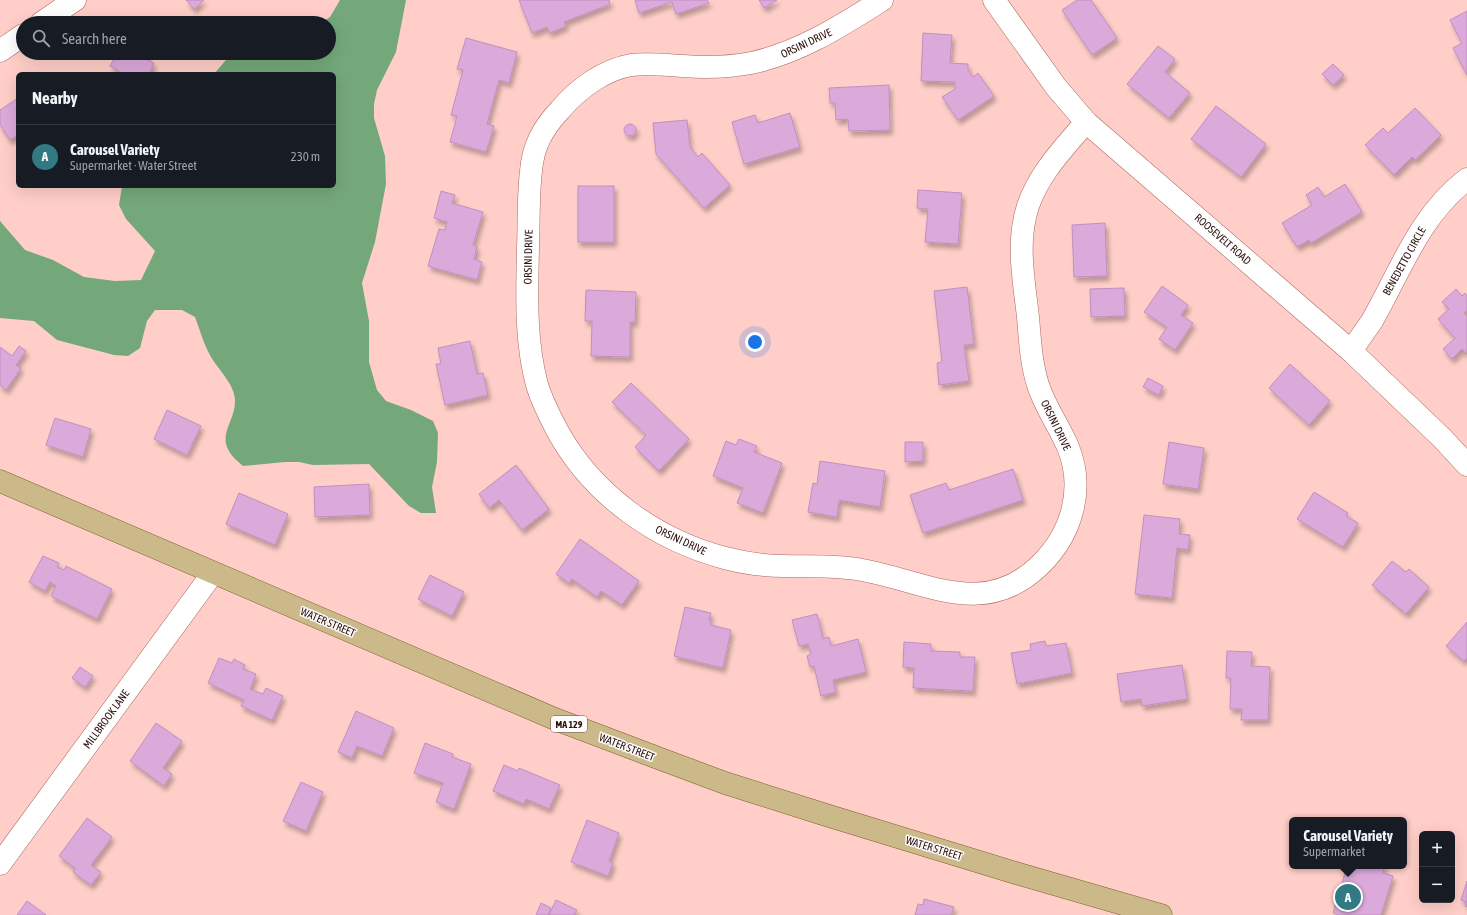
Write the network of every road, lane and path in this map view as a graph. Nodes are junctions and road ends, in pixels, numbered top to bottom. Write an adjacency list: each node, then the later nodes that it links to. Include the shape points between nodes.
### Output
1 (75, 0): 4 (street)
2 (882, 0): 7 (street, ORSINI DRIVE, via 797,49 774,57 728,66 633,65 609,72 588,84 565,104 538,140 530,184 527,305 529,336 538,388 553,423 580,466 621,506 671,538 700,551 729,559 755,564 856,569 961,594 980,594 1009,586 1022,580 1042,563 1063,537 1073,505 1075,476 1066,443 1045,404 1034,371 1022,259 1023,226 1026,209 1040,179)
3 (994, 0): 7 (street, ROOSEVELT ROAD, via 1056,87)
4 (51, 16)
5 (16, 40): 6 (street)
6 (0, 51)
7 (1086, 122): 9 (street, ROOSEVELT ROAD)
8 (1467, 179): 9 (street, BENEDETTO CIRCLE, via 1445,198 1427,220 1406,254 1371,322)
9 (1351, 351): 10 (street, ROOSEVELT ROAD)
10 (1467, 465)
11 (0, 481): 12 (main road, WATER STREET / MA 129)
12 (213, 573): 13 (street, MILLBROOK LANE); 14 (main road, WATER STREET / MA 129, via 555,719 717,780 1004,870)
13 (0, 864)
14 (1162, 915)

